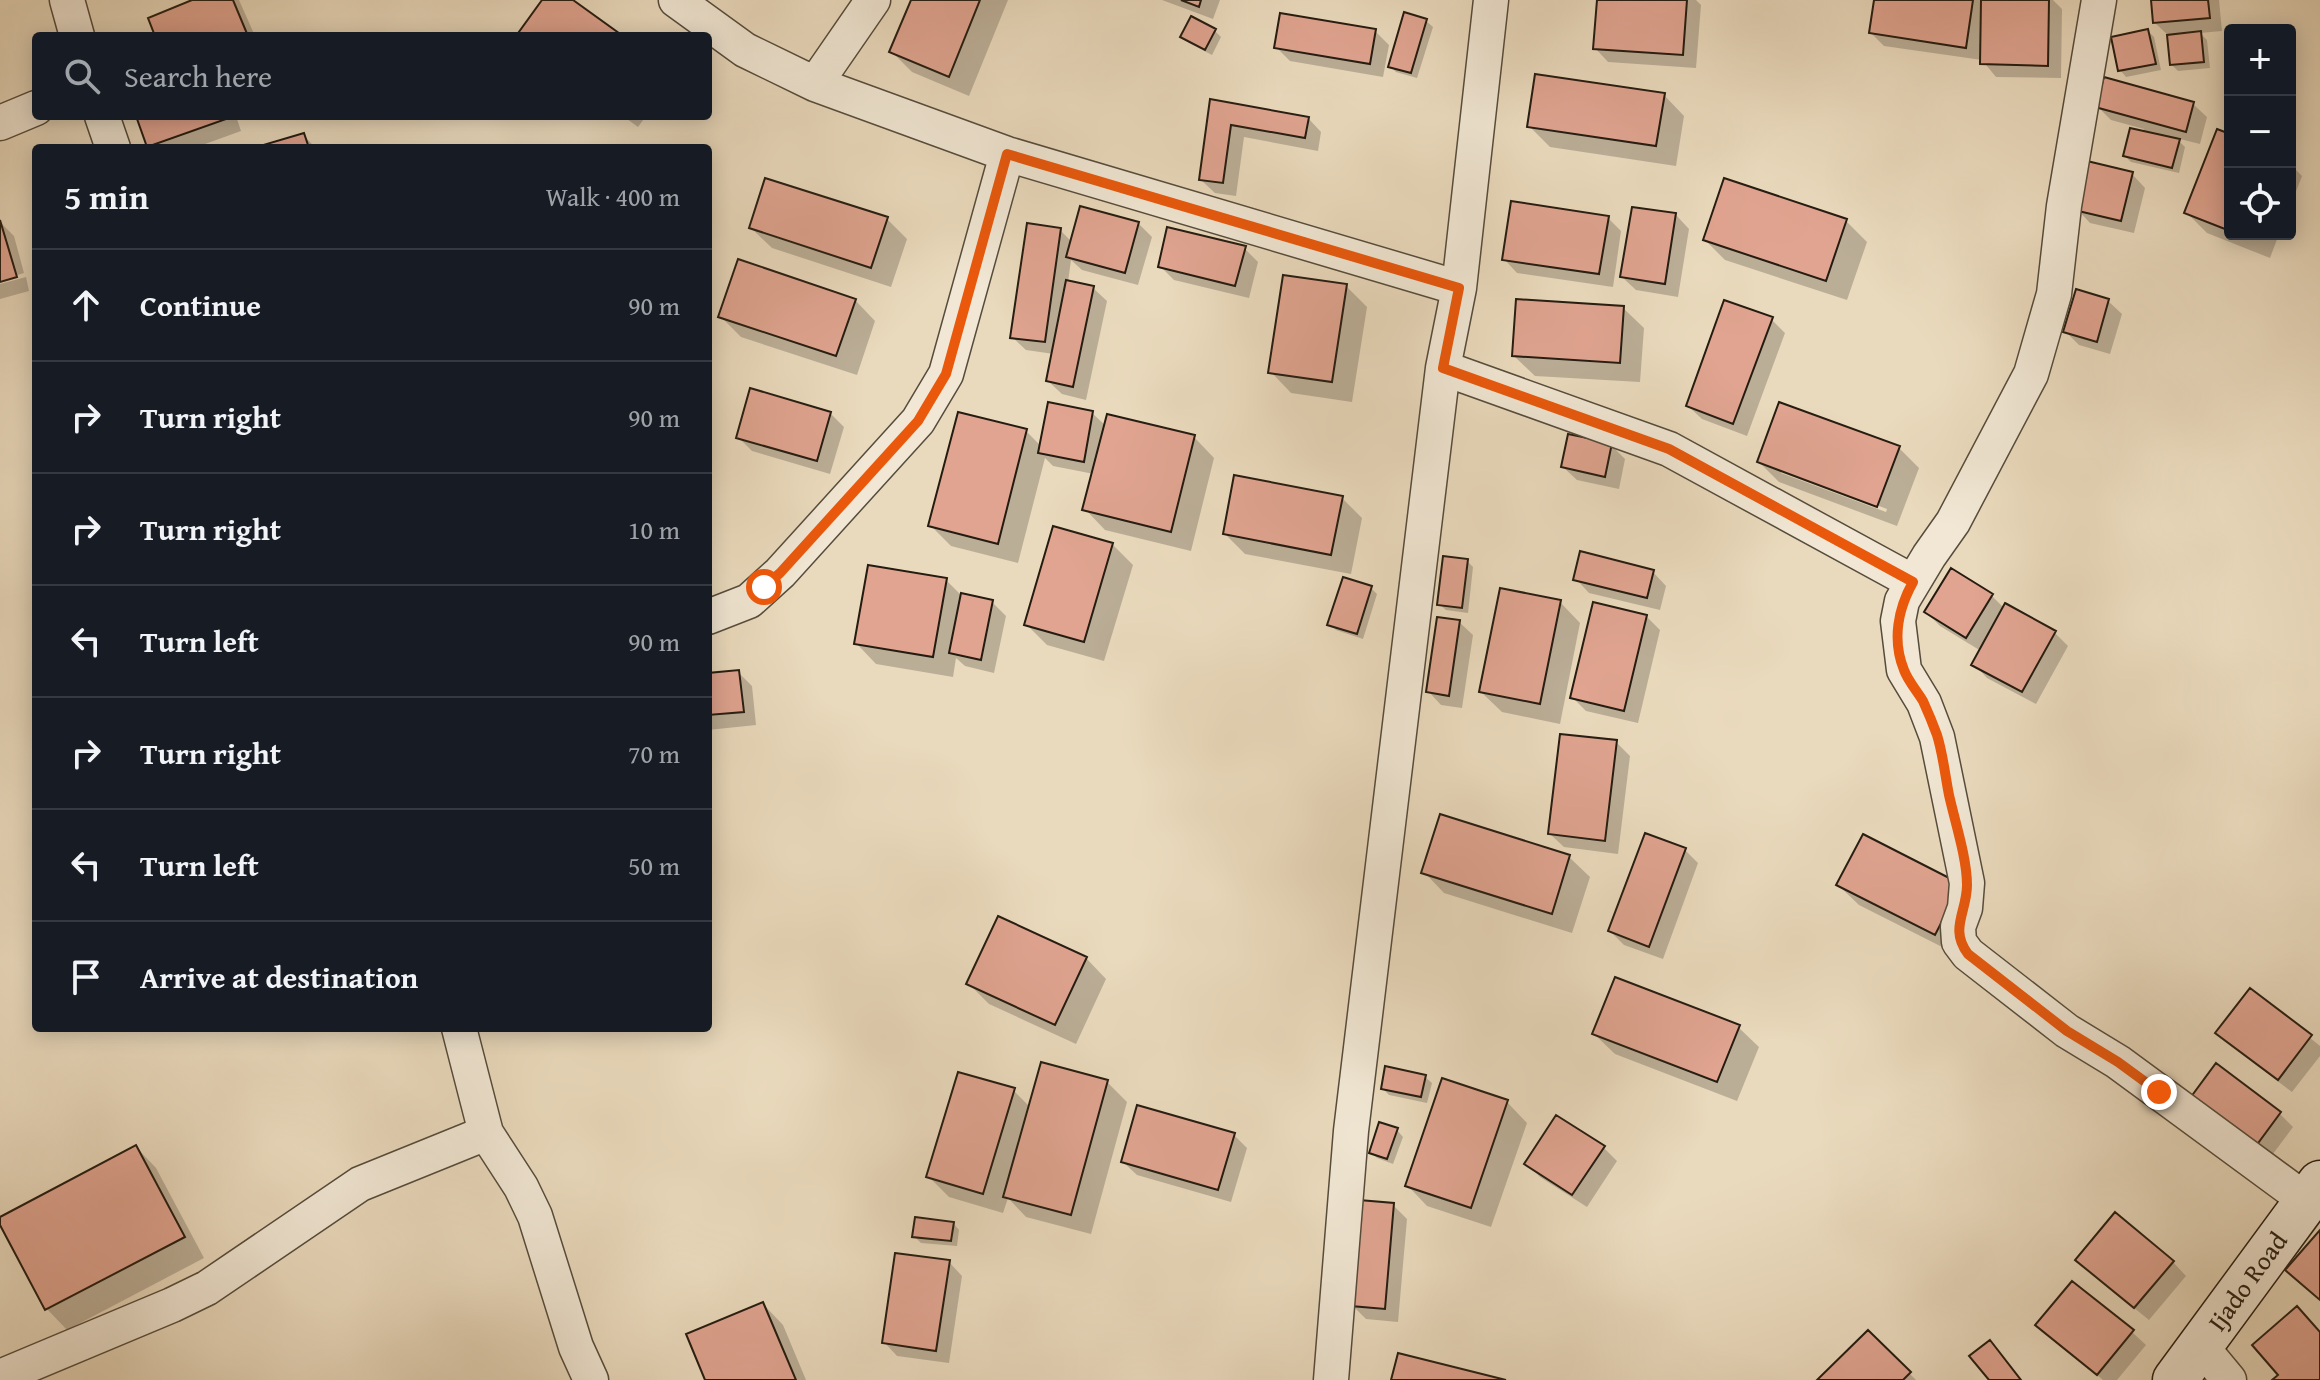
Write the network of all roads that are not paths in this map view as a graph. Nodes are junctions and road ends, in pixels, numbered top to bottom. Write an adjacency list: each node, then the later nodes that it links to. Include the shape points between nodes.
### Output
1 (67, 0): 6 (street)
2 (676, 0): 7 (street, via 745,50)
3 (873, 0): 7 (street)
4 (1491, 0): 13 (street)
5 (2099, 0): 15 (street, via 2054,294 2031,374 1953,522)
6 (76, 32)
7 (815, 84): 12 (street)
8 (32, 110): 10 (street)
9 (103, 120): 11 (street)
10 (0, 123)
11 (112, 144)
12 (1007, 154): 13 (street); 16 (street, via 946,374 918,421 780,573 749,601)
13 (1459, 288): 14 (street)
14 (1443, 368): 15 (street, via 1669,449); 23 (street, via 1351,1131)
15 (1913, 582): 19 (street, via 1900,611 1899,644 1904,670 1937,737 1963,858 1967,883 1959,942 2067,1031)
16 (712, 615)
17 (460, 1032): 18 (street)
18 (486, 1133): 21 (street, via 360,1184 207,1288); 22 (street, via 535,1216)
19 (2313, 1192): 20 (street, Ijado Road)
20 (2200, 1345): 24 (street, Ijado Road); 25 (street)
21 (0, 1377)
22 (591, 1380)
23 (1331, 1380)
24 (2175, 1380)
25 (2229, 1380)

